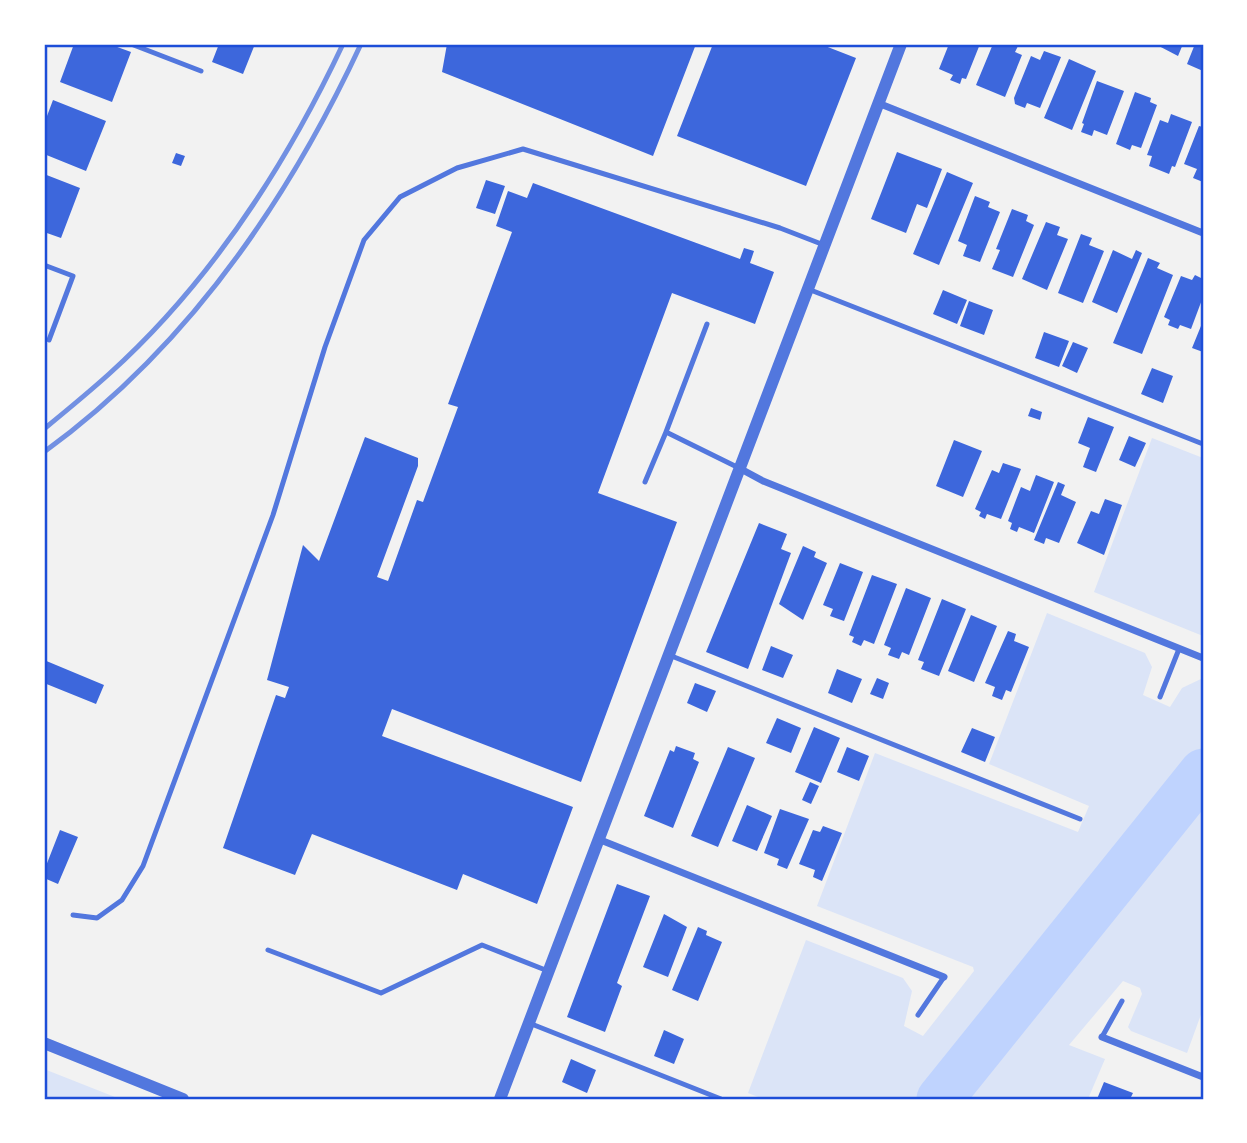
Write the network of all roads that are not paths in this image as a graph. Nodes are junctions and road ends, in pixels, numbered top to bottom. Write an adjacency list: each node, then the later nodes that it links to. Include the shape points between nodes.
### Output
1 (131, 44): 3 (lane)
2 (901, 44): 4 (street)
3 (201, 71)
4 (878, 103): 5 (street); 6 (street)
5 (1203, 233)
6 (824, 245): 8 (street); 21 (lane, via 523,149 457,169 400,197 364,240 273,515 143,866 122,900 97,918)
7 (44, 265): 10 (lane, via 73,276)
8 (808, 289): 12 (lane); 13 (street)
9 (707, 324): 11 (lane)
10 (49, 340)
11 (666, 432): 13 (lane); 14 (lane)
12 (1203, 444)
13 (739, 468): 15 (street); 16 (street)
14 (645, 482)
15 (1179, 649): 17 (street); 18 (lane)
16 (669, 655): 19 (lane); 20 (street)
17 (1203, 659)
18 (1160, 696)
19 (1080, 819)
20 (598, 839): 23 (street); 24 (street)
21 (73, 915)
22 (268, 950): 23 (lane, via 381,993 482,945)
23 (548, 971): 27 (street)
24 (944, 977): 26 (lane)
25 (1122, 1001): 28 (lane)
26 (918, 1015)
27 (529, 1023): 32 (street); 33 (lane)
28 (1102, 1037): 30 (street)
29 (44, 1043): 31 (street)
30 (1203, 1077)
31 (183, 1099)
32 (500, 1099)
33 (721, 1099)

